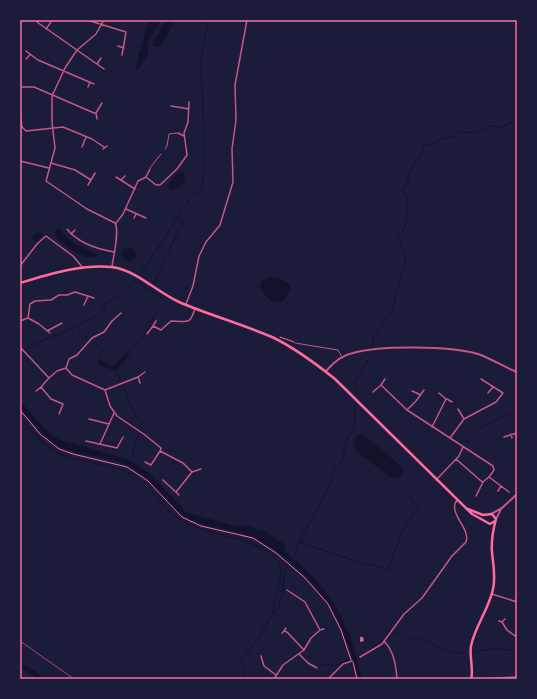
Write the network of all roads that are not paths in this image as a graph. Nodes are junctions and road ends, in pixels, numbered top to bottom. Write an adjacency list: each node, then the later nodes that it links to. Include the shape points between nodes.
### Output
1 (87, 20): 6 (street)
2 (104, 20): 6 (street)
3 (247, 20): 66 (street, via 235,85 233,182 220,225 206,242 199,256 193,286)
4 (37, 22): 7 (street)
5 (51, 22): 7 (street)
6 (102, 24): 9 (street, via 126,32); 10 (street, via 94,36)
7 (46, 29): 10 (street)
8 (118, 46): 9 (street)
9 (124, 48): 13 (street)
10 (77, 50): 16 (street); 18 (street)
11 (26, 51): 12 (street)
12 (30, 55): 15 (street); 18 (street)
13 (122, 55)
14 (101, 58): 16 (street)
15 (26, 60)
16 (97, 64): 17 (street)
17 (104, 69)
18 (63, 71): 19 (street); 23 (street)
19 (90, 82): 20 (street); 22 (street)
20 (94, 84)
21 (20, 87): 23 (street, via 32,86)
22 (88, 87)
23 (53, 95): 29 (street); 31 (street)
24 (189, 102): 28 (street)
25 (102, 103): 29 (street)
26 (171, 106): 28 (street)
27 (20, 109): 31 (street, via 22,127 26,131)
28 (189, 109): 33 (street)
29 (96, 113): 30 (street)
30 (97, 120)
31 (53, 128): 34 (street, via 63,127); 40 (street, via 55,148)
32 (178, 133): 33 (street); 37 (lane, via 169,134)
33 (184, 136): 46 (street, via 187,155 177,169 160,185)
34 (86, 137): 35 (street); 36 (street)
35 (82, 147)
36 (104, 147)
37 (164, 149)
38 (161, 154): 42 (lane)
39 (20, 162): 41 (street)
40 (51, 163): 41 (street); 47 (street, via 74,170)
41 (50, 168): 55 (street, via 46,181 87,209)
42 (150, 169): 46 (street)
43 (95, 173): 47 (street)
44 (125, 176): 48 (street)
45 (116, 177): 48 (street)
46 (146, 177): 50 (street, via 138,182)
47 (91, 180): 49 (street)
48 (121, 180): 50 (street)
49 (88, 185)
50 (135, 189): 51 (street)
51 (126, 209): 52 (street); 55 (street)
52 (136, 214): 53 (street); 54 (street)
53 (134, 218)
54 (146, 218)
55 (115, 223): 59 (street, via 117,226)
56 (67, 228): 58 (street)
57 (75, 230): 58 (street)
58 (71, 234): 59 (street, via 96,248)
59 (114, 252): 61 (street)
60 (20, 266): 62 (street, via 46,236 73,256)
61 (112, 267): 62 (main road); 66 (main road, via 134,274 166,295)
62 (83, 268): 63 (main road)
63 (20, 283)
64 (88, 296): 65 (street); 67 (street); 70 (street, via 75,292 59,295 51,300 34,301 30,304)
65 (94, 298)
66 (186, 304): 68 (main road)
67 (84, 305)
68 (195, 308): 74 (street, via 191,319 185,323 172,321 161,330); 82 (main road, via 272,337)
69 (121, 313): 81 (street, via 102,334 92,338 77,355 69,358)
70 (28, 318): 71 (street); 75 (street)
71 (20, 321)
72 (156, 321): 74 (street)
73 (62, 323): 75 (street)
74 (153, 326): 77 (street)
75 (47, 331): 76 (street)
76 (50, 333)
77 (147, 334)
78 (295, 343): 80 (lane, via 338,350)
79 (20, 347): 86 (street)
80 (342, 357): 82 (street); 84 (street, via 352,353 404,348 470,352)
81 (66, 368): 86 (street); 93 (street, via 72,375)
82 (326, 371): 129 (main road)
83 (146, 372): 85 (street)
84 (517, 372)
85 (138, 377): 89 (street); 93 (street)
86 (48, 378): 91 (street)
87 (385, 379): 90 (street)
88 (481, 379): 92 (street)
89 (140, 383)
90 (381, 385): 97 (street); 104 (street)
91 (41, 387): 95 (street); 106 (street, via 51,399 63,404)
92 (493, 387): 99 (street); 108 (street, via 502,393 496,402)
93 (105, 390): 105 (street)
94 (424, 390): 100 (street)
95 (36, 391)
96 (412, 391): 100 (street)
97 (373, 392)
98 (438, 393): 101 (street)
99 (488, 393)
100 (420, 395): 104 (street)
101 (446, 399): 102 (street); 110 (street)
102 (452, 402)
103 (458, 408): 108 (street)
104 (407, 410): 110 (street)
105 (114, 413): 109 (street); 120 (street, via 123,422 153,440 161,448)
106 (59, 414)
107 (89, 419): 109 (street)
108 (464, 419): 115 (street)
109 (109, 425): 118 (street)
110 (432, 426): 115 (street)
111 (517, 433): 112 (street)
112 (511, 434): 114 (street); 116 (street)
113 (123, 437): 118 (street, via 117,448)
114 (504, 437)
115 (450, 438): 119 (street)
116 (512, 438)
117 (86, 441): 118 (street)
118 (100, 444)
119 (463, 448): 121 (street); 127 (street, via 469,449 494,467)
120 (160, 451): 123 (street); 126 (street, via 183,463)
121 (456, 459): 129 (street); 130 (street)
122 (145, 462): 123 (street)
123 (151, 465): 124 (street)
124 (152, 469)
125 (201, 469): 126 (street)
126 (192, 472): 133 (street)
127 (489, 476): 130 (street); 131 (street)
128 (163, 480): 133 (street)
129 (436, 480): 138 (main road)
130 (483, 482): 137 (street)
131 (501, 486): 132 (street); 134 (street)
132 (498, 491)
133 (176, 492): 136 (street)
134 (509, 492)
135 (517, 494): 139 (street)
136 (179, 496)
137 (476, 496)
138 (457, 500): 140 (main road); 161 (street, via 454,504 455,510 467,534 466,542 446,563 422,598 404,614)
139 (502, 508): 141 (street); 142 (street)
140 (468, 510): 141 (main road); 143 (main road)
141 (489, 514): 142 (main road, via 495,516); 143 (main road, via 486,518)
142 (496, 520): 143 (main road, via 492,524); 144 (main road)
143 (488, 523): 144 (main road)
144 (492, 533): 148 (main road)
145 (294, 589): 147 (street)
146 (287, 590): 147 (street)
147 (292, 592): 155 (street, via 305,602)
148 (492, 594): 149 (street); 179 (main road, via 471,646)
149 (517, 602)
150 (505, 619): 152 (street)
151 (499, 621): 152 (street)
152 (502, 622): 159 (street)
153 (286, 628): 156 (street)
154 (324, 629): 155 (street)
155 (320, 630): 162 (street, via 311,638)
156 (284, 631): 157 (street); 162 (street)
157 (282, 633)
158 (517, 633): 159 (street)
159 (515, 636): 160 (street)
160 (517, 638)
161 (384, 641): 165 (street); 178 (street, via 396,665)
162 (304, 650): 163 (street)
163 (298, 654): 169 (street); 172 (street)
164 (261, 656): 166 (street)
165 (360, 658)
166 (262, 660): 167 (street); 172 (street, via 264,666)
167 (259, 661)
168 (352, 661): 177 (street, via 344,664)
169 (314, 666): 170 (street); 171 (street)
170 (317, 668)
171 (313, 670)
172 (276, 675): 176 (street)
173 (517, 677): 175 (street)
174 (498, 678): 175 (street); 180 (lane)
175 (502, 678)
176 (274, 679)
177 (328, 679)
178 (397, 679)
179 (471, 679)
180 (478, 679)

